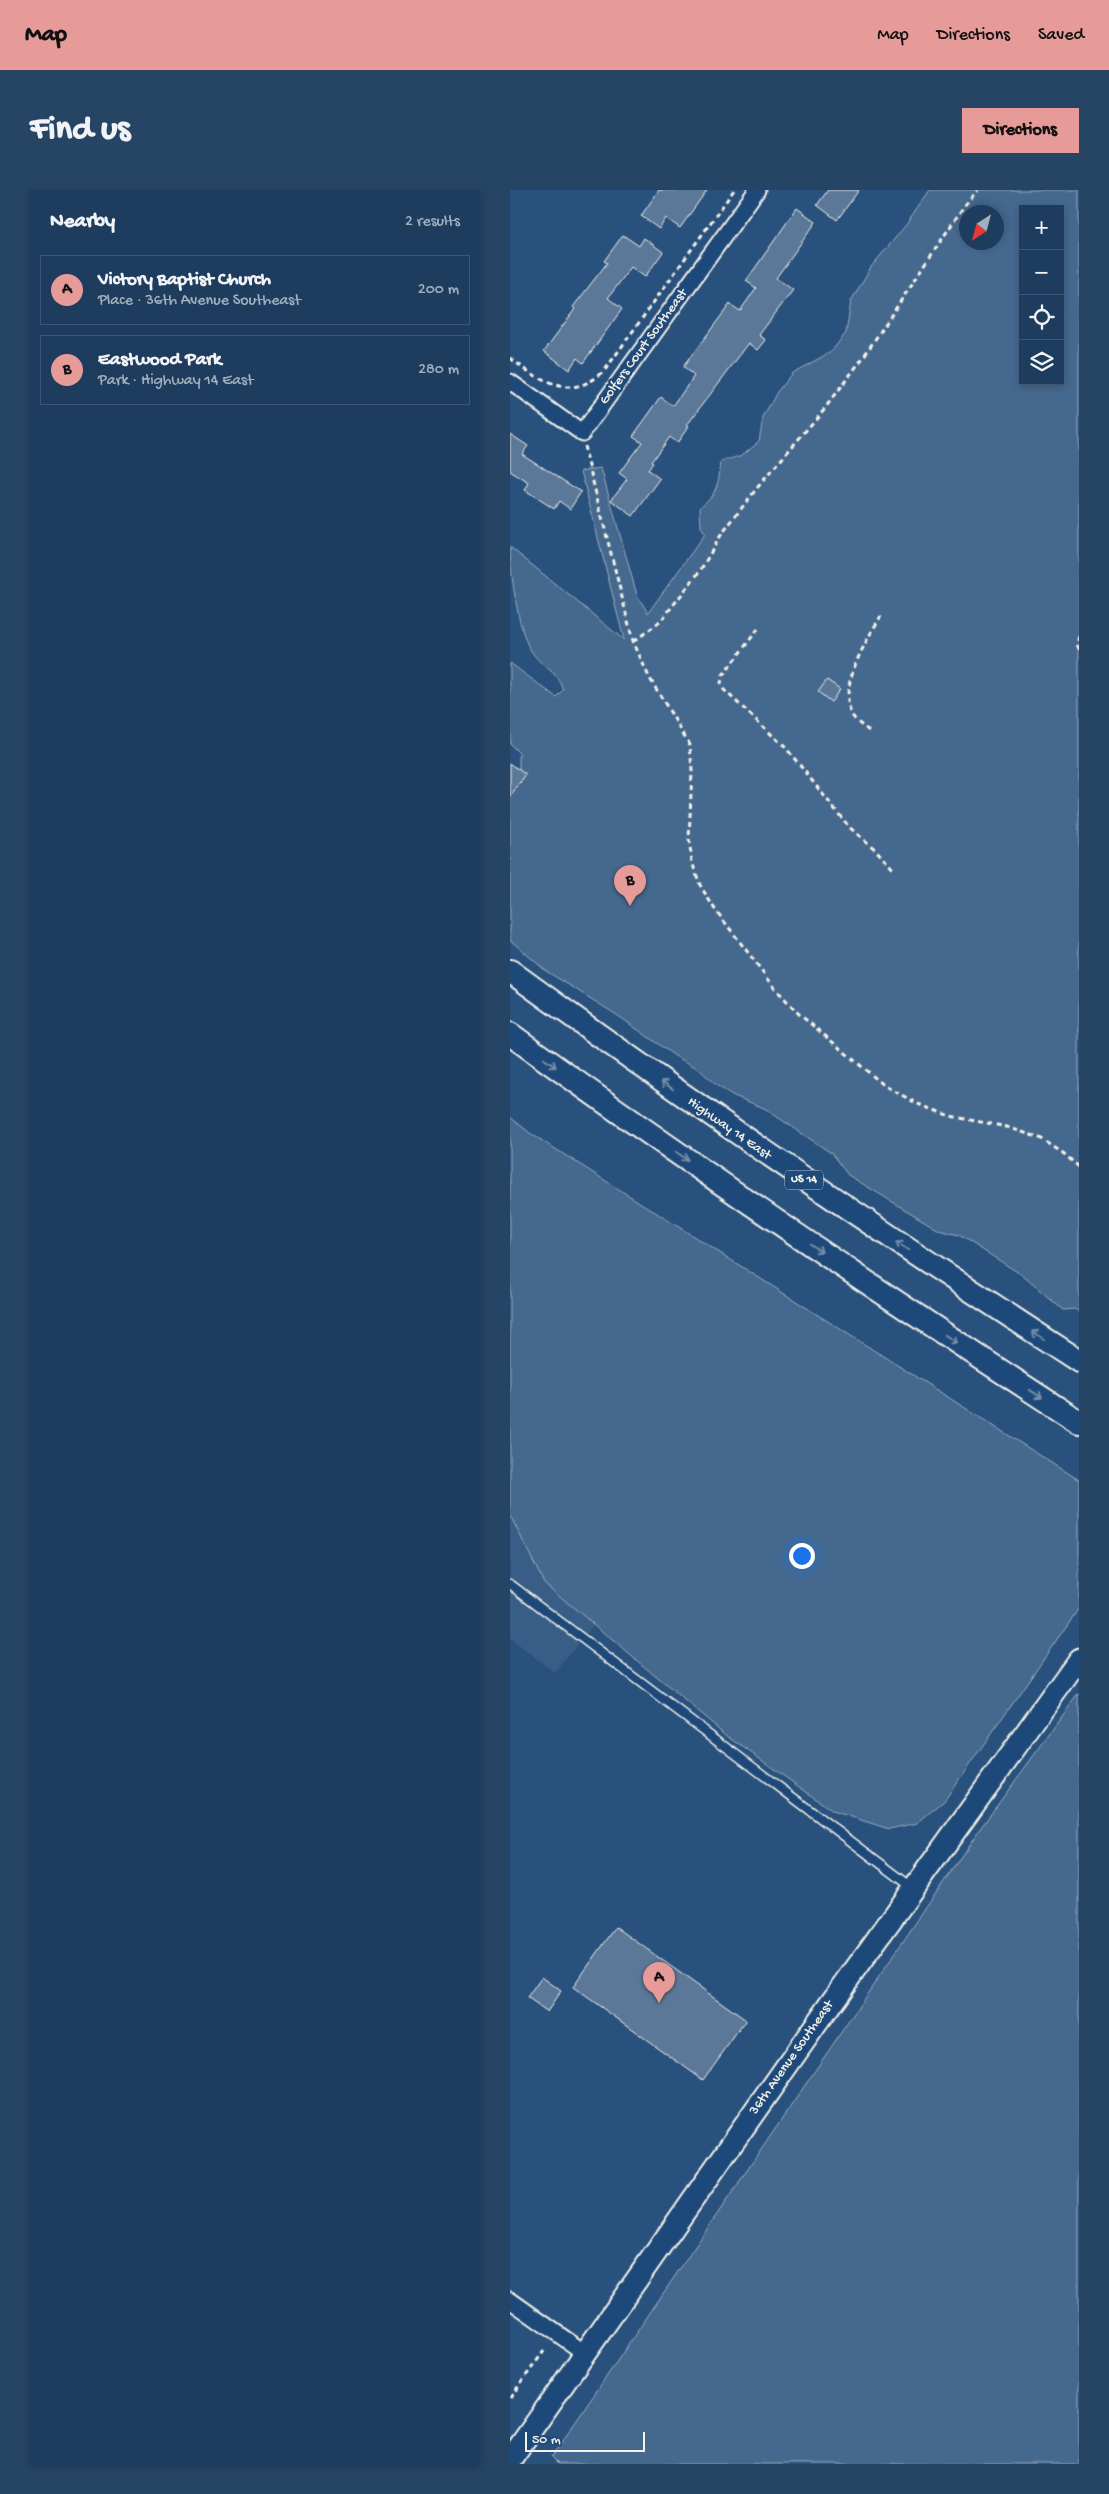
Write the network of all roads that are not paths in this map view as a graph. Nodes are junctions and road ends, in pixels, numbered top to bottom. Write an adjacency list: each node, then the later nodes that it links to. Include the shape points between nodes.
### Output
1 (757, 190): 2 (street, Golfers Court Southeast, via 582,433)
2 (510, 382)
3 (510, 971): 5 (main road, Highway 14 East / US 14, one-way to 3, via 746,1141)
4 (510, 1034): 6 (main road, one-way to 6, via 867,1283)
5 (1079, 1361)
6 (1079, 1422)
7 (510, 1584): 9 (lane)
8 (1079, 1659): 9 (street, 36th Avenue Southeast)
9 (913, 1888): 11 (street, 36th Avenue Southeast)
10 (510, 2300): 11 (street)
11 (584, 2354): 12 (street, 36th Avenue Southeast)
12 (510, 2460)

